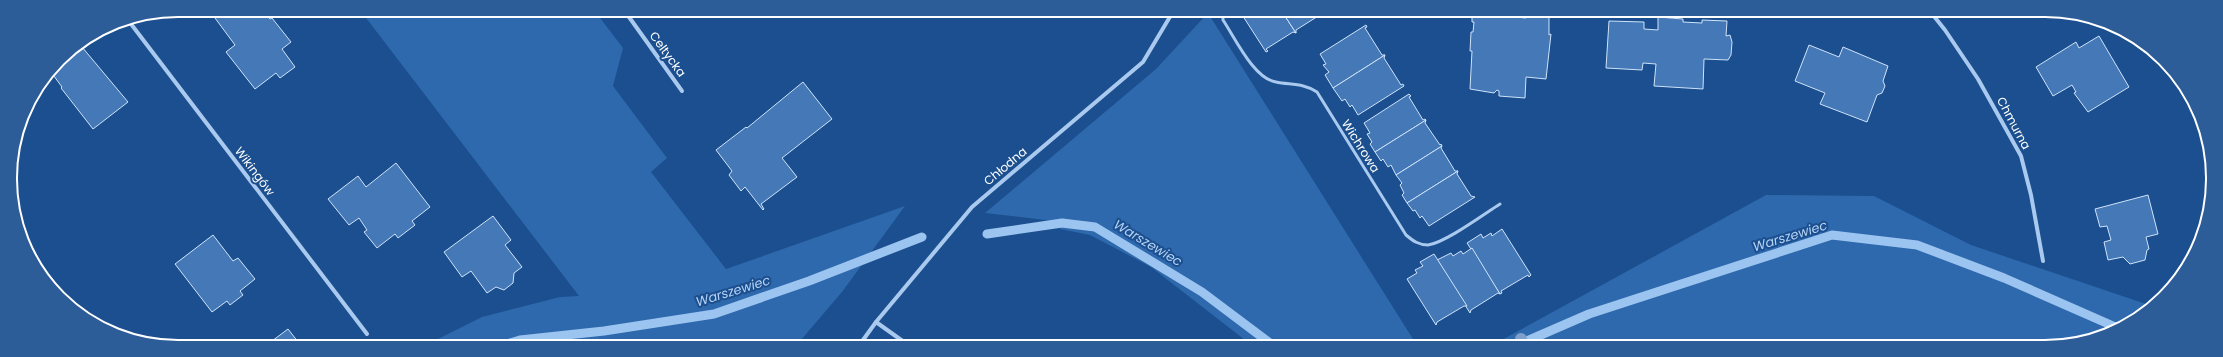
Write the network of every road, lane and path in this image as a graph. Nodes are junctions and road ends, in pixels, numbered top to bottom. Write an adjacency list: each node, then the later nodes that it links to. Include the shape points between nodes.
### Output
1 (629, 17): 6 (street, Celtycka)
2 (1170, 17): 9 (street, Chłodna, via 1143,62 972,207)
3 (1223, 17): 7 (lane, Wichrowa, via 1260,76 1275,82 1308,86 1317,92 1412,241 1429,245)
4 (1935, 17): 8 (street, Chmurna, via 1978,79 2021,156)
5 (132, 25): 10 (street, Wikingów)
6 (682, 91)
7 (1500, 204)
8 (2043, 261)
9 (876, 322): 11 (street, Chłodna); 12 (street)
10 (367, 334)
11 (863, 340)
12 (901, 340)

